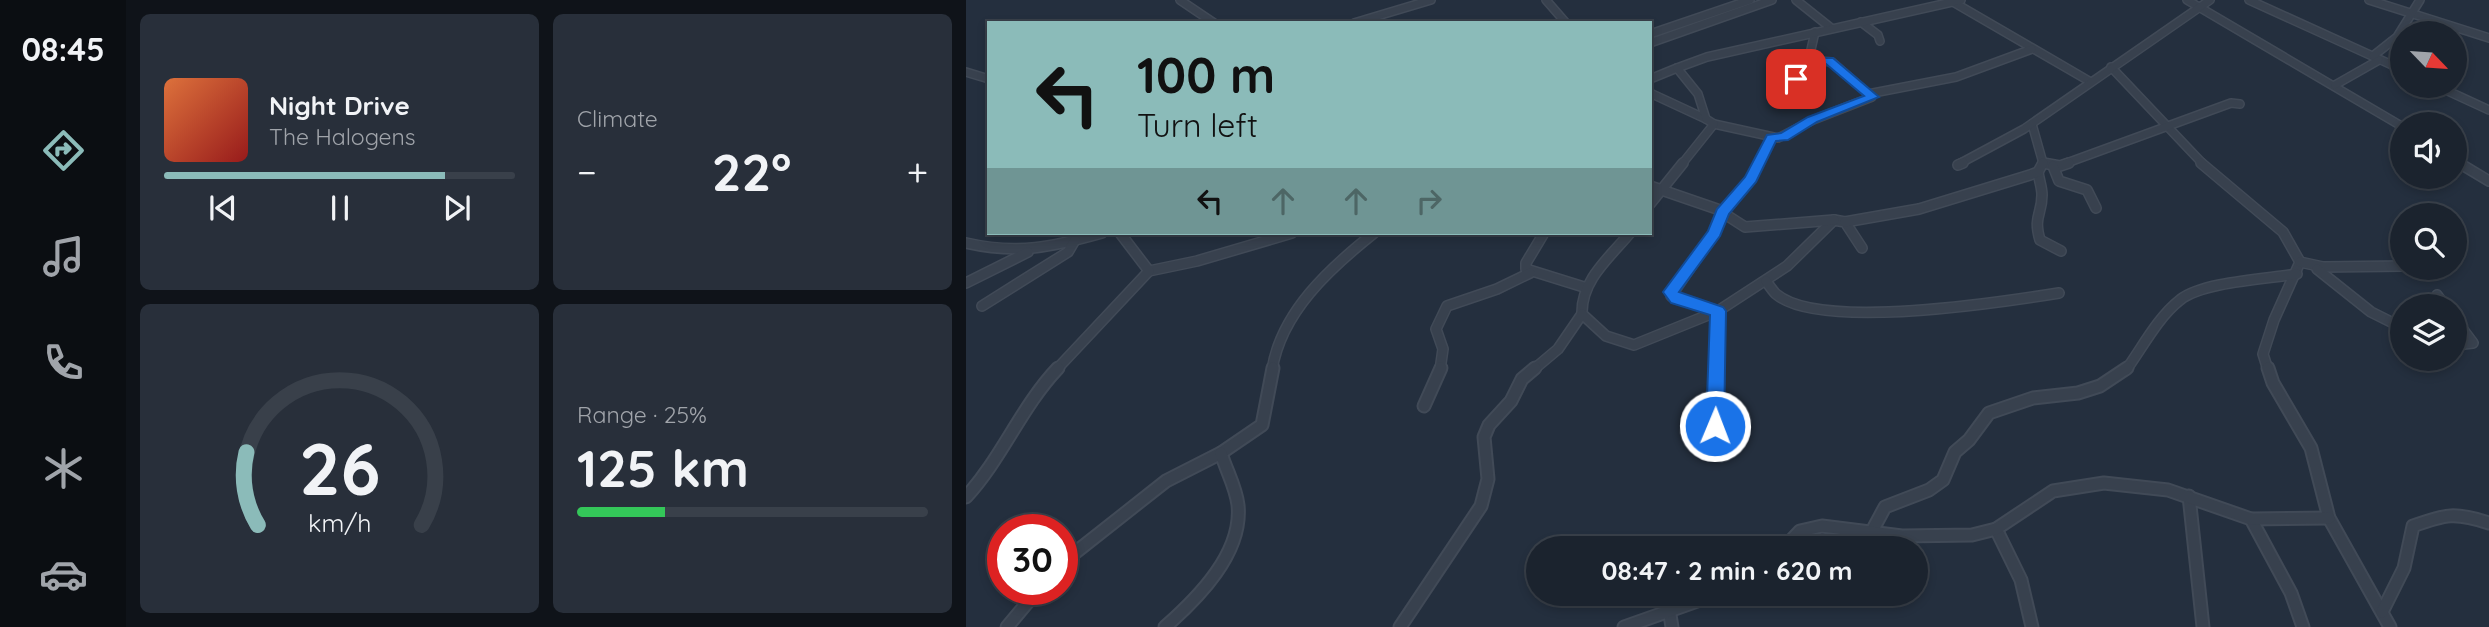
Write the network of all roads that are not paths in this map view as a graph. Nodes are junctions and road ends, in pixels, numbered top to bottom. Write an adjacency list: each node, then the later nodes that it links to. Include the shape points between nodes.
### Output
1 (1180, 0): 15 (street)
2 (1431, 0): 16 (street)
3 (1546, 0): 17 (street)
4 (1750, 0): 21 (street)
5 (1772, 0): 24 (street)
6 (1796, 0): 19 (street)
7 (2187, 0): 13 (street)
8 (2210, 0): 13 (street)
9 (2249, 0): 26 (street)
10 (2369, 0): 14 (street)
11 (2420, 0): 14 (street)
12 (1957, 1): 18 (street); 25 (street)
13 (2199, 7): 29 (street); 35 (street)
14 (2412, 13): 22 (street); 26 (street)
15 (1211, 21)
16 (1361, 21)
17 (1564, 21)
18 (1861, 22): 19 (street); 23 (street)
19 (1830, 28): 20 (street)
20 (1815, 32): 27 (street); 30 (street)
21 (1652, 33)
22 (2489, 38)
23 (1880, 41)
24 (1652, 42)
25 (2032, 48): 34 (street); 36 (street, via 1956,77)
26 (2376, 58): 28 (street); 35 (street)
27 (1807, 60): 36 (street, via 1832,62); 39 (street, via 1796,79)
28 (2390, 64)
29 (2111, 66): 34 (street); 47 (street)
30 (1677, 68): 33 (street); 45 (street, via 1698,94)
31 (966, 72): 32 (street)
32 (987, 78)
33 (1652, 78)
34 (2089, 81): 46 (street)
35 (2335, 85): 44 (street)
36 (1868, 93): 48 (street, via 1872,97 1866,102)
37 (1652, 94): 45 (street)
38 (2489, 97): 42 (street)
39 (1798, 98)
40 (2464, 98): 42 (street)
41 (2240, 104): 47 (street)
42 (2479, 105): 43 (street)
43 (2489, 110)
44 (2390, 119)
45 (1710, 121): 48 (street); 56 (street)
46 (2032, 124): 49 (street); 50 (street)
47 (2164, 126): 51 (street, via 2117,147); 73 (street, via 2283,232)
48 (1772, 138): 59 (street, via 1751,179)
49 (2043, 163): 51 (street); 53 (street)
50 (1958, 165)
51 (2053, 166): 58 (street, via 2059,181 2087,190)
52 (2467, 167): 54 (street)
53 (2038, 172): 61 (street, via 1919,209); 72 (street, via 2043,197 2034,216 2036,227 2040,240)
54 (2489, 181)
55 (1652, 187): 56 (street)
56 (1661, 190): 57 (street); 59 (street)
57 (1652, 201)
58 (2096, 208)
59 (1723, 212): 60 (street, via 1753,228); 84 (street, via 1714,233 1671,292 1676,299)
60 (1834, 220): 61 (street); 79 (street)
61 (1846, 222): 70 (street)
62 (1084, 235): 68 (street)
63 (1122, 235): 76 (street)
64 (1285, 235): 76 (street)
65 (1372, 235): 89 (street, via 1327,275 1289,326 1277,347 1262,425)
66 (1543, 235): 77 (street, via 1525,263)
67 (1628, 235): 81 (street)
68 (1074, 240): 71 (street); 83 (street, via 1068,251)
69 (966, 243): 71 (street, via 993,249)
70 (1862, 248)
71 (1035, 249): 80 (street)
72 (2061, 251)
73 (2300, 262): 75 (street); 78 (street)
74 (2390, 265): 75 (street)
75 (2317, 269): 86 (street)
76 (1149, 271): 91 (street, via 1052,373 988,473)
77 (1530, 273): 81 (street); 87 (street, via 1447,306 1436,329 1444,359)
78 (2297, 274): 92 (street, via 2263,354 2273,383 2311,448); 96 (street, via 2182,298 2124,371 2101,386 2033,398 1989,413 1955,452 1943,480 1885,507)
79 (1766, 281): 82 (street, via 1777,295 1810,308 1884,312 1968,308); 84 (street)
80 (966, 284)
81 (1587, 288): 85 (street)
82 (2059, 293)
83 (982, 306)
84 (1718, 311): 85 (street, via 1634,345 1606,336); 88 (street)
85 (1582, 314): 105 (street, via 1558,349 1522,379 1505,411 1486,430 1488,479 1481,506)
86 (2390, 322)
87 (1424, 405)
88 (1715, 426)
89 (1221, 453): 98 (street, via 1166,481); 104 (street, via 1239,506 1238,526 1212,576)
90 (2189, 496): 93 (street); 95 (street, via 2144,486 2104,483 2071,487 2053,491); 109 (street)
91 (966, 497)
92 (2329, 518): 93 (street); 102 (street)
93 (2250, 519): 110 (street, via 2291,593)
94 (2488, 522): 102 (street, via 2445,514 2413,526 2404,568)
95 (1996, 530): 96 (street, via 1959,536); 108 (street, via 2021,580)
96 (1871, 533): 97 (street, via 1810,527)
97 (1795, 536)
98 (1078, 550)
99 (1025, 605): 103 (street)
100 (1679, 606): 101 (street)
101 (1669, 609): 106 (street); 107 (street)
102 (2382, 612): 111 (street)
103 (1007, 627)
104 (1165, 627)
105 (1400, 627)
106 (1623, 627)
107 (1672, 627)
108 (2032, 627)
109 (2203, 627)
110 (2303, 627)
111 (2390, 627)

